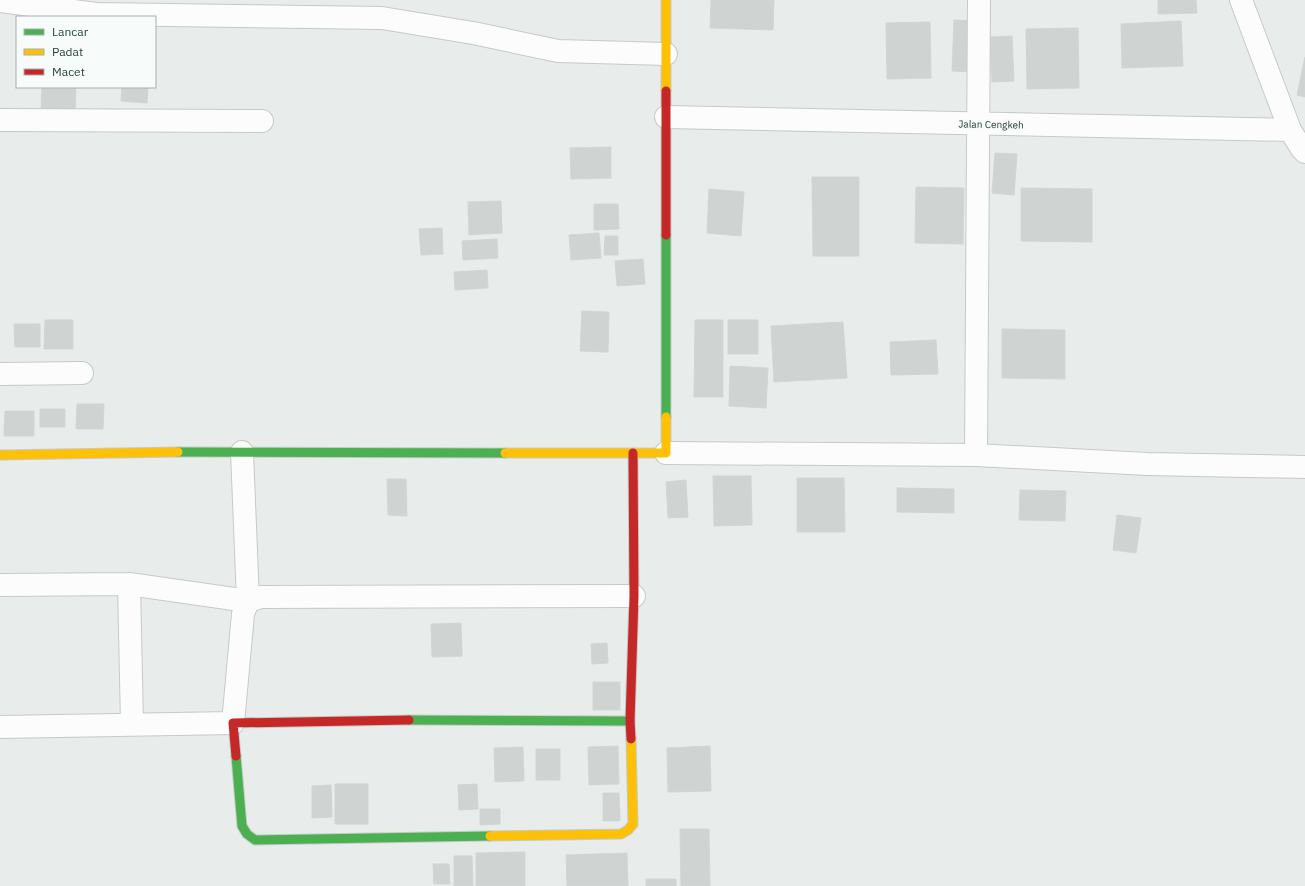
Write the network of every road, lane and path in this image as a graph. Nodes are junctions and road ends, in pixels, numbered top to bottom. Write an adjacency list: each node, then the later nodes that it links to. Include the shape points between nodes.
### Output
1 (666, 0): 5 (street)
2 (979, 0): 9 (street)
3 (1241, 0): 10 (street)
4 (0, 1): 5 (street, via 96,14 382,18 558,51)
5 (666, 54): 6 (street)
6 (666, 117): 9 (street, Jalan Cengkeh); 16 (street)
7 (0, 120): 8 (street)
8 (262, 121)
9 (978, 123): 10 (street, Jalan Cengkeh); 18 (street)
10 (1290, 130): 11 (street)
11 (1305, 152)
12 (82, 373): 13 (street)
13 (0, 374)
14 (242, 452): 15 (street); 17 (street); 23 (street)
15 (633, 453): 16 (street); 22 (street)
16 (666, 453): 18 (street)
17 (0, 455)
18 (976, 455): 19 (street, via 1147,464)
19 (1305, 467)
20 (129, 584): 21 (street); 23 (street); 26 (street)
21 (0, 585)
22 (634, 596): 23 (street, via 280,596); 24 (street)
23 (248, 601): 25 (street, via 241,631)
24 (630, 721): 25 (street); 25 (street, via 633,824 622,834 255,840 242,826)
25 (234, 722): 26 (street)
26 (132, 724): 27 (street)
27 (0, 727)

